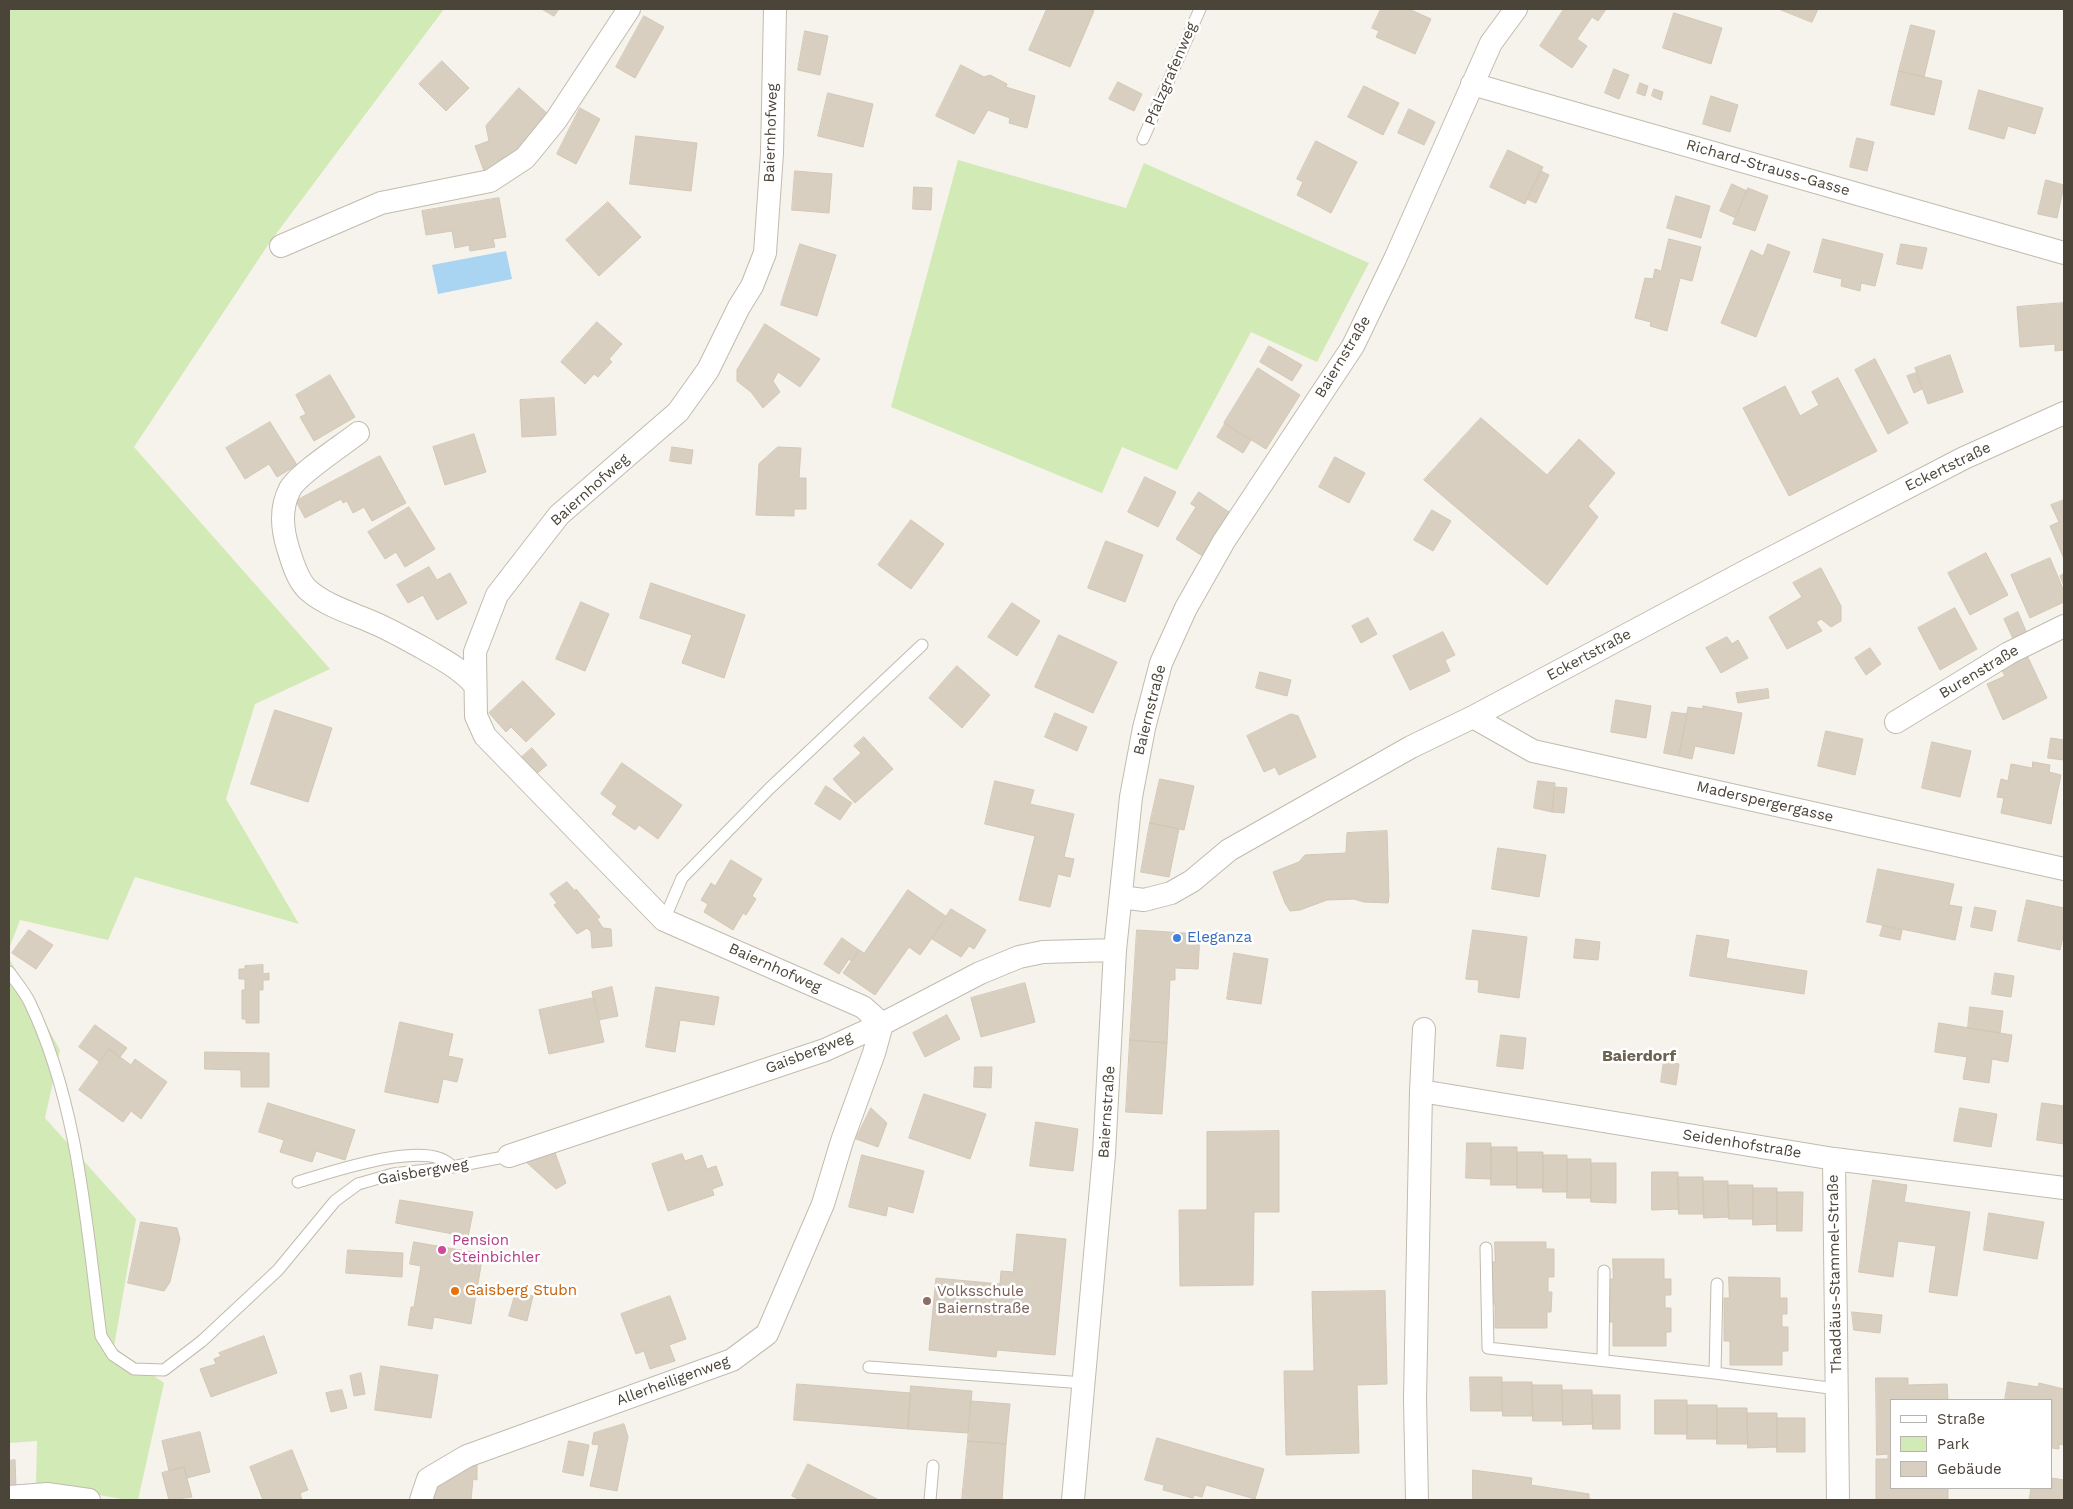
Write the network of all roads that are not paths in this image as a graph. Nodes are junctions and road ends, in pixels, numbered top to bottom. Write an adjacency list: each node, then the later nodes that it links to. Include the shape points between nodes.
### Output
1 (629, 9): 7 (street, via 556,120 525,158 490,181 381,203)
2 (775, 9): 13 (street, Baiernhofweg, via 772,153 765,253 752,286 708,370 678,412 559,514 497,595 475,652)
3 (1200, 9): 6 (lane, Pfalzgrafenweg)
4 (1516, 9): 5 (street, Baiernstraße, via 1492,43)
5 (1472, 84): 8 (street, Richard-Strauss-Gasse); 17 (street, Baiernstraße, via 1396,259 1353,346 1224,542 1186,608 1161,663 1131,796)
6 (1143, 139)
7 (281, 246)
8 (2064, 253)
9 (2064, 413): 14 (street, Eckertstraße, via 1956,462)
10 (358, 433): 13 (street, via 290,488 282,521 300,580 316,596 380,625 450,663)
11 (2064, 626): 15 (street, Burenstraße, via 2009,653)
12 (922, 645): 18 (lane, via 769,788 682,878)
13 (475, 685): 18 (street, Baiernhofweg, via 476,716 485,736)
14 (1473, 716): 16 (street, Maderspergergasse, via 1534,750); 17 (street, Eckertstraße, via 1229,850 1192,881 1171,893 1144,900)
15 (1896, 722)
16 (2064, 869)
17 (1121, 897): 19 (street, Baiernstraße)
18 (664, 920): 21 (street, Baiernhofweg, via 863,1007)
19 (1116, 950): 21 (street, Gaisbergweg, via 1043,952 1019,957 980,973); 35 (street, Baiernstraße, via 1104,1154)
20 (9, 972): 26 (lane, Gaisbergweg, via 30,1002 58,1074 71,1132 101,1336 113,1355 134,1369 164,1370 202,1341 278,1270 335,1201 358,1184 394,1174)
21 (882, 1024): 24 (street, Gaisbergweg, via 825,1050); 40 (street, Allerheiligenweg, via 823,1204 767,1334 732,1360 467,1456 428,1479)
22 (1424, 1029): 23 (street)
23 (1421, 1091): 25 (street, Seidenhofstraße); 43 (street, via 1415,1399)
24 (509, 1156): 26 (lane, Gaisbergweg)
25 (1834, 1159): 28 (street, Seidenhofstraße); 36 (street, Thaddäus-Stammel-Straße)
26 (452, 1167): 27 (lane, via 447,1160 432,1156 399,1156)
27 (298, 1182)
28 (2064, 1188)
29 (1486, 1248): 32 (lane, Thaddäus-Stammel-Straße, via 1488,1348)
30 (1604, 1271): 32 (lane)
31 (1717, 1284): 34 (lane)
32 (1603, 1360): 34 (lane, Thaddäus-Stammel-Straße)
33 (869, 1367): 35 (lane)
34 (1715, 1373): 36 (lane, Thaddäus-Stammel-Straße)
35 (1084, 1384): 42 (street, Baiernstraße)
36 (1837, 1389): 44 (street, Thaddäus-Stammel-Straße)
37 (933, 1466): 41 (lane)
38 (9, 1497): 39 (street, via 47,1494)
39 (89, 1500)
40 (421, 1500)
41 (930, 1500)
42 (1074, 1500)
43 (1417, 1500)
44 (1838, 1500)

